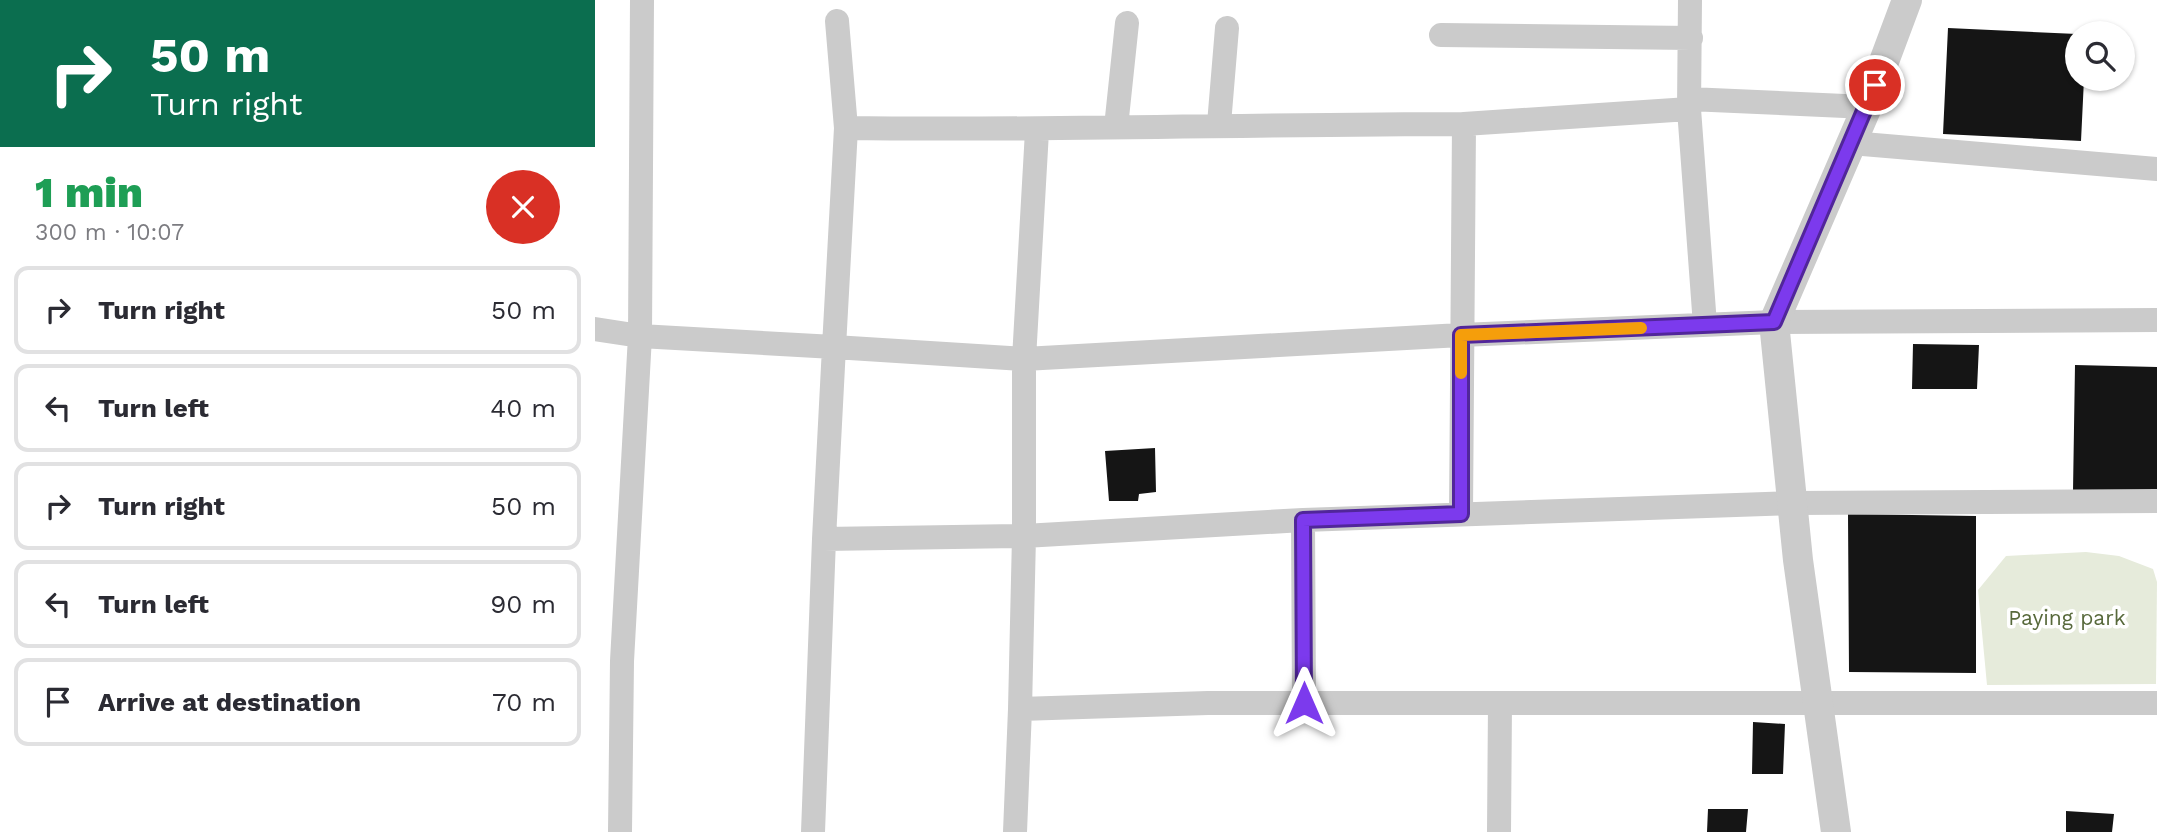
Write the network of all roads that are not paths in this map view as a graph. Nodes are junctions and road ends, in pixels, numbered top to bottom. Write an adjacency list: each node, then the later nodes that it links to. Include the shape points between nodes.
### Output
1 (642, 0): 23 (street)
2 (1690, 0): 8 (street)
3 (1907, 0): 10 (street)
4 (837, 21): 14 (street)
5 (1127, 23): 13 (street)
6 (1227, 28): 11 (street)
7 (1441, 35): 8 (street)
8 (1691, 38): 9 (street)
9 (1689, 104): 10 (street); 12 (street); 20 (street)
10 (1867, 107): 16 (street)
11 (1219, 124): 12 (street); 13 (street)
12 (1464, 124): 22 (street)
13 (1116, 127): 15 (street)
14 (845, 128): 15 (street); 24 (street)
15 (1037, 131): 25 (street)
16 (1851, 144): 17 (street); 19 (street)
17 (2157, 169)
18 (2157, 320): 19 (street)
19 (1774, 322): 20 (street); 27 (street)
20 (1705, 325): 22 (street)
21 (595, 329): 23 (street)
22 (1461, 335): 25 (street); 28 (street)
23 (640, 337): 24 (street); 37 (street, via 622,661)
24 (834, 348): 25 (street); 31 (street)
25 (1024, 359): 30 (street)
26 (2157, 501): 27 (street)
27 (1793, 503): 28 (street); 34 (street)
28 (1461, 514): 29 (street)
29 (1303, 520): 30 (street); 32 (street)
30 (1024, 536): 31 (street); 36 (street)
31 (824, 539): 38 (street)
32 (1304, 703): 33 (street); 36 (street)
33 (1500, 703): 34 (street); 40 (street)
34 (1820, 703): 35 (street); 41 (street)
35 (2157, 704)
36 (1020, 709): 39 (street)
37 (620, 832)
38 (813, 832)
39 (1015, 832)
40 (1499, 832)
41 (1836, 832)

